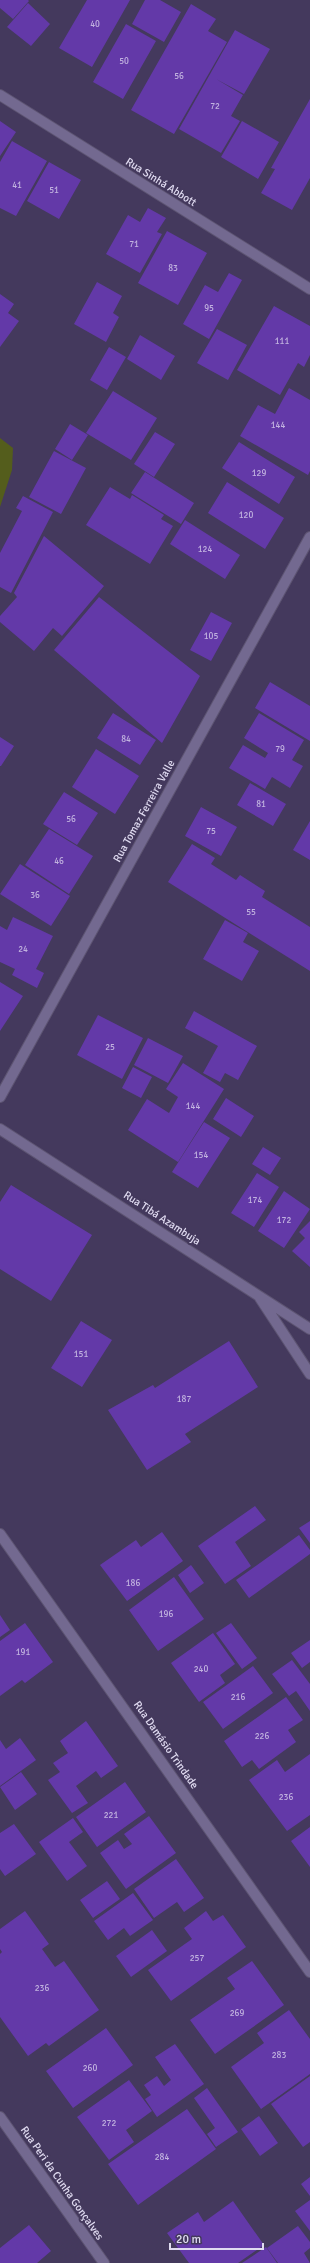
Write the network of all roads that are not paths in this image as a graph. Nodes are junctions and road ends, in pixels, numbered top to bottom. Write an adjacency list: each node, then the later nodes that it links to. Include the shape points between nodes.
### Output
1 (0, 95): 2 (street, Rua Sinhá Abbott)
2 (310, 289)
3 (310, 537): 4 (street, Rua Tomaz Ferreira Valle)
4 (0, 1097)
5 (0, 1129): 6 (street, Rua Tibá Azambuja)
6 (257, 1293): 7 (street, Rua Tibá Azambuja); 8 (street)
7 (310, 1329)
8 (310, 1374)
9 (0, 1534): 10 (street, Rua Damásio Trindade)
10 (310, 1972)
11 (0, 2117): 12 (street, Rua Peri da Cunha Gonçalves)
12 (104, 2263)

